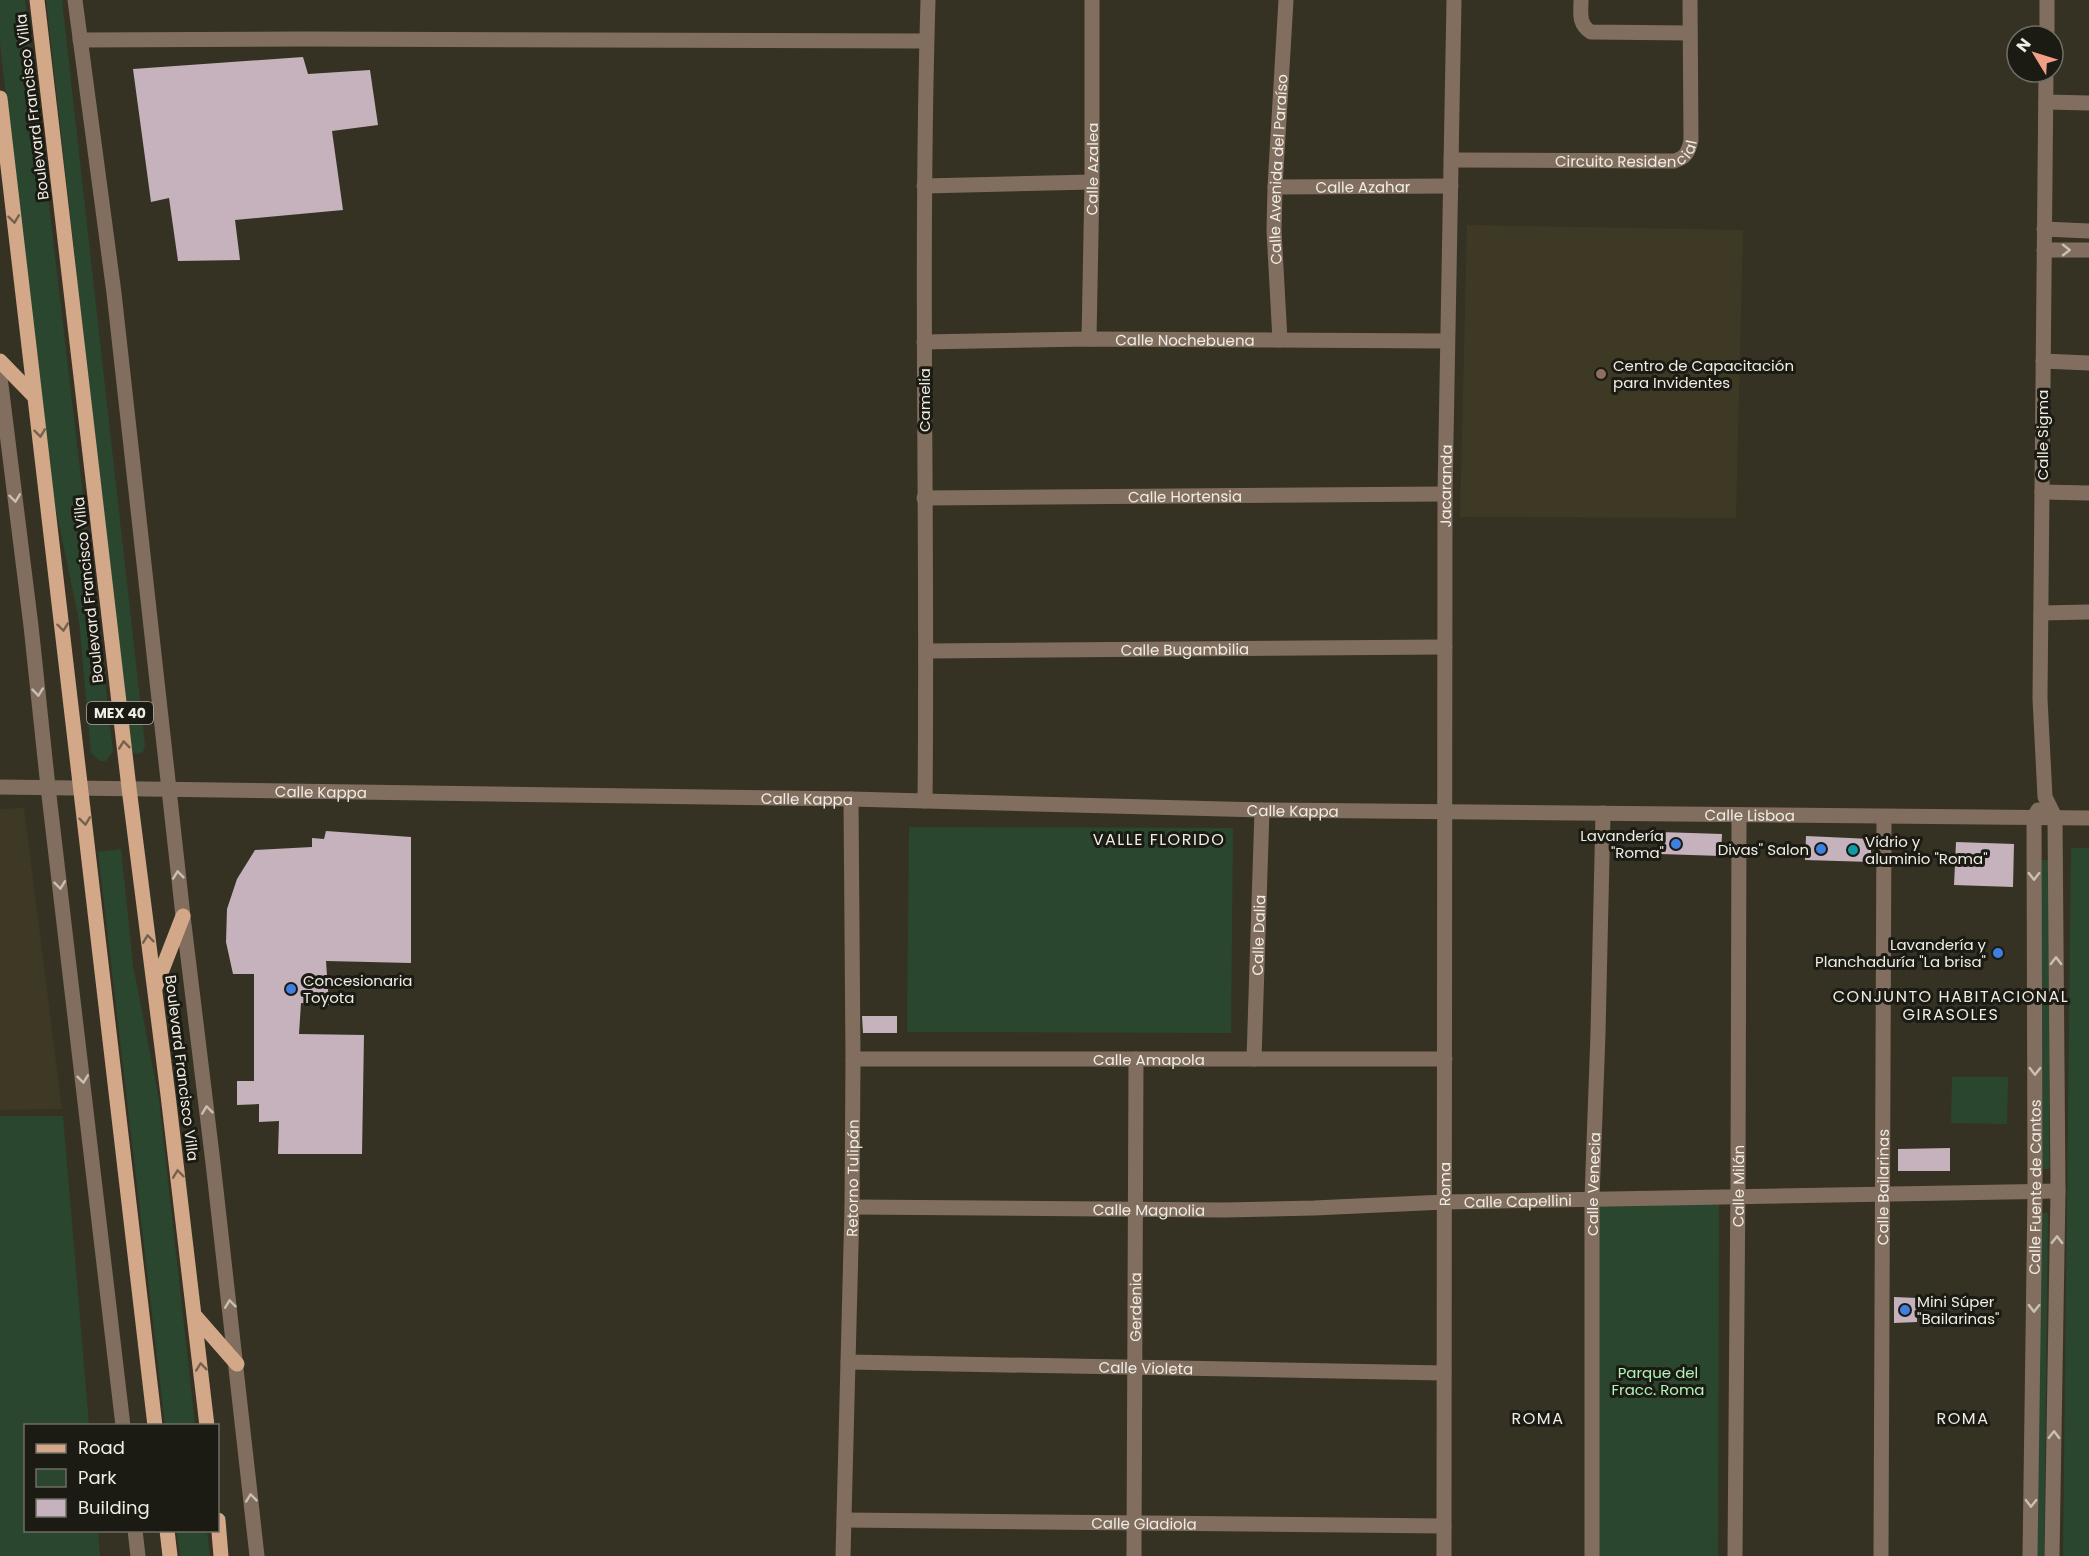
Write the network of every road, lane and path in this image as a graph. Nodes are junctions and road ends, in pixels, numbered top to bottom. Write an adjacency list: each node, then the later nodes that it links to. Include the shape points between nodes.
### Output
1 (37, 0): 48 (main road, Boulevard Francisco Villa / MEX 40, one-way to 1)
2 (75, 0): 12 (street)
3 (928, 0): 13 (street, Camelia)
4 (1092, 0): 20 (street, Calle Azalea)
5 (1286, 0): 23 (street, Calle Avenida del Paraíso)
6 (1454, 0): 19 (street, Jacaranda)
7 (1581, 0): 11 (street, via 1581,22 1591,32)
8 (1690, 0): 11 (street, Circuito Residencial)
9 (2047, 0): 10 (street)
10 (2047, 24)
11 (1690, 33): 19 (street, Circuito Residencial, via 1691,140 1686,156 1674,161)
12 (80, 40): 13 (street); 49 (street, via 114,292)
13 (926, 41): 21 (street, Camelia)
14 (2046, 84): 16 (street, Calle Sigma)
15 (0, 98): 18 (main road, Boulevard Francisco Villa / MEX 40)
16 (2046, 102): 17 (street); 24 (street, Calle Sigma)
17 (2089, 103)
18 (3, 144): 36 (main road, Boulevard Francisco Villa / MEX 40, one-way to 36)
19 (1452, 159): 22 (street, Jacaranda)
20 (1092, 182): 21 (street); 28 (street, Calle Azalea)
21 (924, 186): 31 (street, Camelia)
22 (1451, 186): 23 (street, Calle Azahar); 30 (street, Jacaranda)
23 (1275, 187): 29 (street, Calle Avenida del Paraíso)
24 (2044, 229): 25 (street); 26 (street, Calle Sigma)
25 (2089, 231)
26 (2043, 250): 27 (street, one-way to 27); 33 (street, Calle Sigma)
27 (2089, 250)
28 (1089, 339): 29 (street, Calle Nochebuena); 31 (street, Calle Nochebuena)
29 (1280, 340): 30 (street, Calle Nochebuena)
30 (1447, 340): 39 (street, Jacaranda)
31 (924, 342): 40 (street, Camelia)
32 (0, 361): 36 (main road)
33 (2043, 361): 34 (street); 37 (street, Calle Sigma)
34 (2089, 363)
35 (0, 377): 46 (street, one-way to 46)
36 (35, 397): 47 (main road, Boulevard Francisco Villa / MEX 40, one-way to 47)
37 (2042, 492): 38 (street); 42 (street, Calle Sigma)
38 (2089, 493)
39 (1445, 494): 40 (street, Calle Hortensia); 43 (street, Jacaranda)
40 (924, 498): 44 (street, Camelia)
41 (2089, 612): 42 (street)
42 (2041, 613): 50 (street, Calle Sigma)
43 (1445, 647): 44 (street, Calle Bugambilia); 54 (street, Jacaranda)
44 (927, 651): 52 (street, Camelia)
45 (0, 787): 46 (street, Calle Kappa)
46 (48, 787): 47 (street, Calle Kappa); 80 (street, one-way to 80)
47 (81, 787): 48 (street, Calle Kappa); 81 (main road, Boulevard Francisco Villa / MEX 40, one-way to 81)
48 (129, 789): 49 (street, Calle Kappa); 62 (main road, Boulevard Francisco Villa / MEX 40, one-way to 48)
49 (169, 789): 51 (street, Calle Kappa); 61 (street, one-way to 49)
50 (2045, 797): 58 (street); 59 (street)
51 (851, 799): 52 (street, Calle Kappa); 63 (street, Retorno Tulipán)
52 (925, 801): 53 (street, Calle Kappa)
53 (1262, 810): 54 (street, Calle Kappa); 65 (street, Calle Dalia)
54 (1445, 812): 55 (street, Calle Lisboa); 66 (street, Roma)
55 (1603, 813): 56 (street, Calle Lisboa); 71 (street, Calle Venecia)
56 (1739, 815): 57 (street, Calle Lisboa); 70 (street, Calle Milán)
57 (1884, 817): 58 (street, Calle Lisboa); 69 (street, Calle Bailarinas)
58 (2034, 817): 59 (street, Calle Lisboa); 68 (street, Calle Fuente de Cantos, one-way to 68)
59 (2055, 818): 60 (street); 67 (street, Calle Fuente de Cantos, one-way to 59)
60 (2089, 818)
61 (183, 916): 62 (main road); 77 (street, one-way to 61)
62 (154, 991): 75 (main road, Boulevard Francisco Villa / MEX 40, one-way to 62)
63 (854, 1059): 64 (street, Calle Amapola); 73 (street, Retorno Tulipán)
64 (1136, 1059): 65 (street, Calle Amapola); 74 (street, Gerdenia)
65 (1254, 1059): 66 (street, Calle Amapola)
66 (1445, 1059): 72 (street, Roma)
67 (2058, 1191): 68 (street, Calle Capellini); 100 (street, Calle Fuente de Cantos, one-way to 67)
68 (2035, 1192): 69 (street, Calle Capellini); 99 (street, Calle Fuente de Cantos, one-way to 99)
69 (1881, 1194): 70 (street, Calle Capellini); 98 (street, Calle Bailarinas)
70 (1738, 1196): 71 (street, Calle Capellini); 97 (street, Calle Milán)
71 (1592, 1198): 72 (street, Calle Capellini); 96 (street, Calle Venecia)
72 (1445, 1202): 74 (street, Calle Magnolia); 79 (street, Roma)
73 (852, 1206): 74 (street, Calle Magnolia); 76 (street, Retorno Tulipán)
74 (1135, 1210): 78 (street, Gerdenia)
75 (195, 1317): 77 (main road); 82 (main road, Boulevard Francisco Villa / MEX 40, one-way to 75)
76 (848, 1362): 78 (street, Calle Violeta); 83 (street, Retorno Tulipán)
77 (237, 1364): 92 (street, one-way to 77)
78 (1135, 1368): 79 (street, Calle Violeta); 84 (street, Gerdenia)
79 (1444, 1373): 85 (street, Roma)
80 (123, 1424)
81 (155, 1424)
82 (207, 1424)
83 (844, 1520): 84 (street, Calle Gladiola); 93 (street, Retorno Tulipán)
84 (1134, 1523): 85 (street, Calle Gladiola); 94 (street, Gerdenia)
85 (1444, 1526): 95 (street, Roma)
86 (219, 1529): 91 (main road)
87 (135, 1532): 89 (street)
88 (167, 1532): 90 (main road)
89 (138, 1556)
90 (170, 1556)
91 (222, 1556)
92 (257, 1556)
93 (843, 1556)
94 (1134, 1556)
95 (1444, 1556)
96 (1592, 1556)
97 (1735, 1556)
98 (1881, 1556)
99 (2030, 1556)
100 (2052, 1556)

